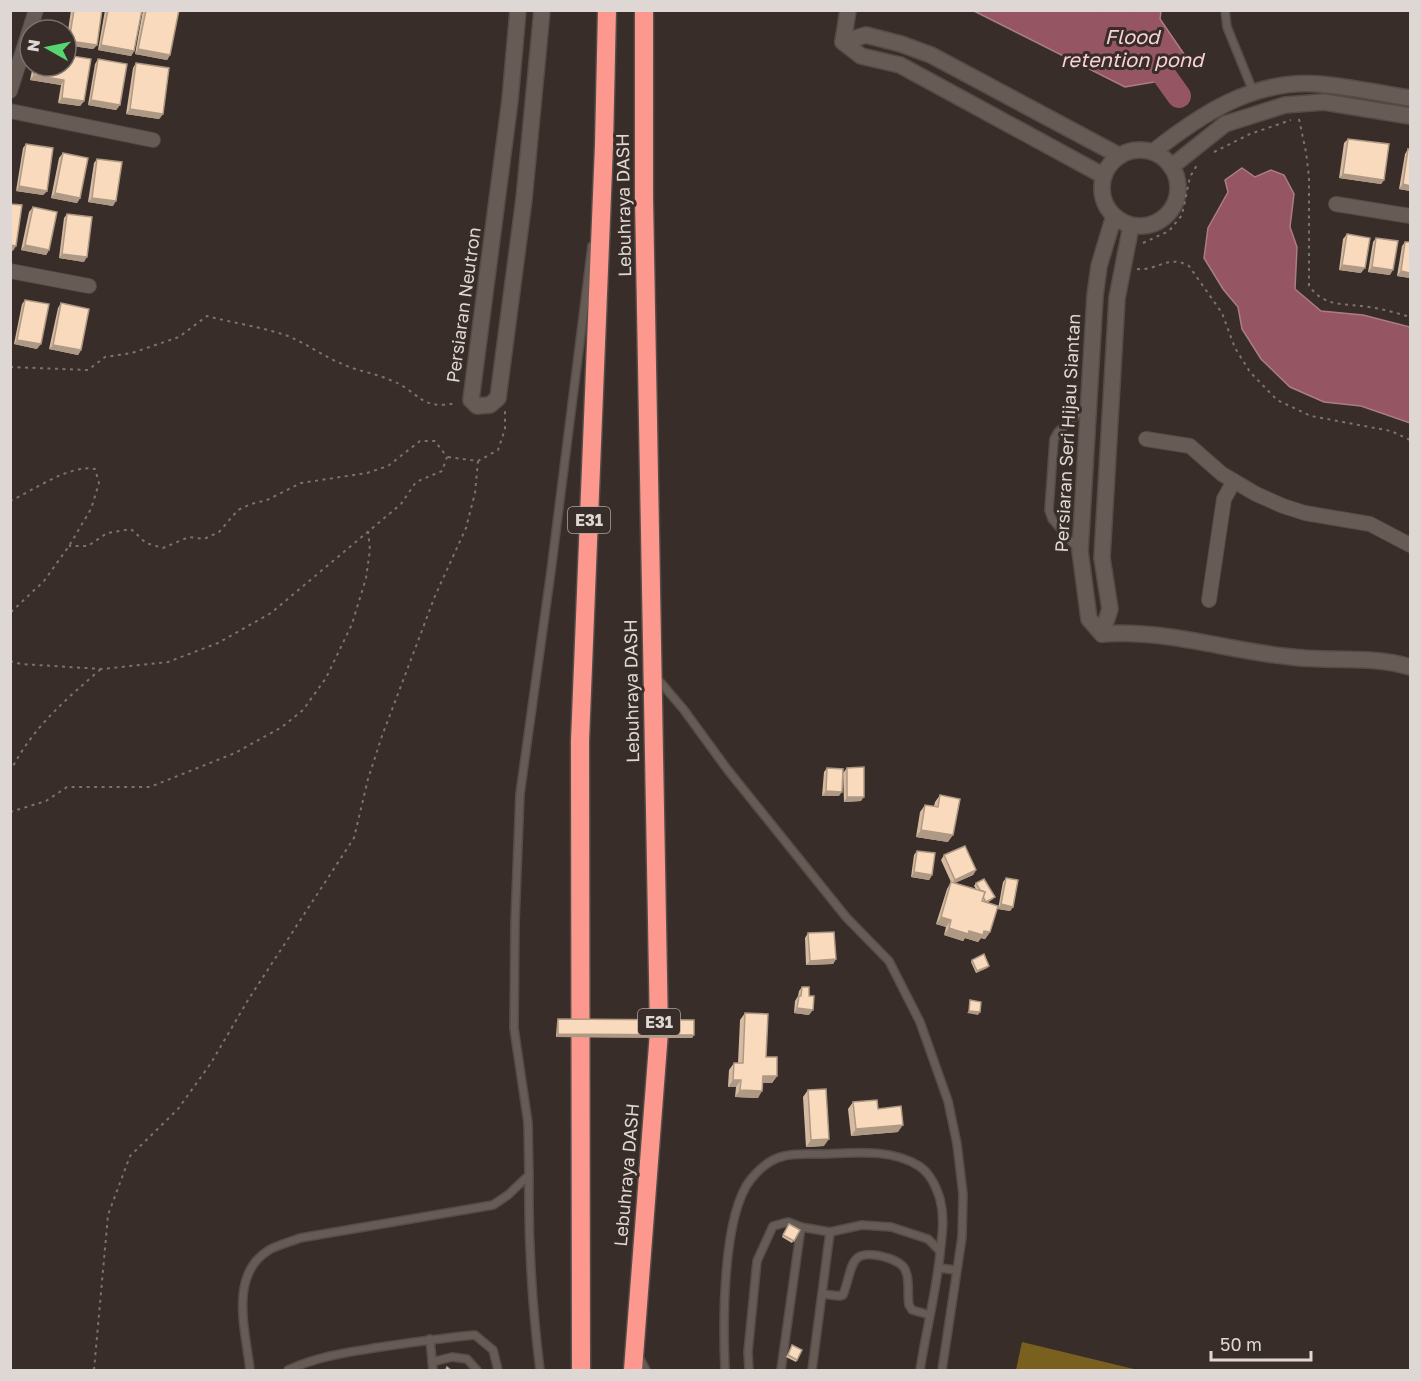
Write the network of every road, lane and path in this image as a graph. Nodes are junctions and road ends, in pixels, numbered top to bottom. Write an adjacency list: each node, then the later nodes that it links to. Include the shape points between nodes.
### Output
1 (36, 10): 9 (street)
2 (518, 10): 34 (street, Persiaran Neutron, via 509,111)
3 (542, 10): 33 (street, via 524,200)
4 (607, 10): 16 (highway, Lebuhraya DASH / E31)
5 (644, 10): 52 (highway, Lebuhraya DASH / E31)
6 (848, 10): 8 (street)
7 (1225, 10): 10 (lane, via 1227,27)
8 (843, 42): 19 (street, via 866,35 931,56); 22 (street, via 861,56 900,64)
9 (10, 91)
10 (1253, 91): 11 (street, via 1318,84); 17 (street, via 1216,107)
11 (1410, 98)
12 (10, 111): 15 (street)
13 (1298, 111): 14 (street, via 1324,102); 18 (path, via 1287,121); 21 (street, via 1285,105 1225,124); 31 (path, via 1309,177 1309,286 1317,296 1339,305)
14 (1410, 116)
15 (153, 140)
16 (604, 145): 55 (lane, via 520,794 514,1028 528,1124); 74 (highway, Lebuhraya DASH / E31, via 580,741)
17 (1153, 152): 19 (street, via 1142,150); 21 (street)
18 (1212, 153)
19 (1120, 156): 22 (street)
20 (1198, 163): 27 (path, via 1190,177 1182,215 1169,231)
21 (1171, 167): 26 (street, via 1177,185 1174,204 1167,215 1157,223)
22 (1104, 176): 24 (street, via 1104,201)
23 (1336, 204): 25 (street)
24 (1114, 216): 26 (street); 35 (street, Persiaran Seri Hijau Siantan, via 1099,266 1095,296)
25 (1410, 216)
26 (1131, 226): 48 (street, via 1117,298 1101,558 1110,609)
27 (1142, 245)
28 (1133, 268): 37 (path, via 1152,268 1172,260 1189,266 1222,314 1235,348 1250,372 1277,400 1311,417 1373,426)
29 (10, 272): 30 (street)
30 (89, 286)
31 (1410, 317)
32 (10, 367): 34 (path, via 88,370 105,357 132,353 178,337 207,316 288,336 341,364 389,379 429,405)
33 (498, 398): 34 (street, Persiaran Neutron, via 490,405 477,406); 39 (path, via 504,409 505,429 498,450)
34 (471, 400)
35 (1089, 404): 45 (street, Persiaran Seri Hijau Siantan); 45 (lane, via 1058,432 1053,448 1049,510 1052,519)
36 (1146, 439): 40 (street, via 1190,446)
37 (1410, 440)
38 (447, 457): 39 (path); 42 (path, via 442,471 416,482 401,504); 44 (path, via 435,441 420,441 388,466 301,483 267,501 251,504 238,510 219,532 204,539 189,537 163,548 146,543 131,529 107,533 87,546)
39 (478, 461): 67 (path, via 466,528 435,596 382,736 354,838 248,999 211,1063 178,1109 130,1156 108,1215)
40 (1234, 482): 43 (street, via 1305,513 1370,524); 46 (street, via 1224,499)
41 (10, 501): 44 (path, via 70,471 95,469 99,483 91,509)
42 (368, 531): 51 (path, via 271,613 218,643 168,662); 54 (path, via 367,569 352,624 326,678 303,710 282,727 235,753 150,787 67,787 46,801)
43 (1410, 545)
44 (69, 546): 47 (path, via 44,581)
45 (1080, 551): 48 (street, Persiaran Seri Hijau Siantan, via 1089,618)
46 (1209, 600)
47 (10, 613)
48 (1102, 634): 50 (street, via 1131,632 1293,658 1369,658)
49 (10, 661): 51 (path)
50 (1410, 667)
51 (102, 669): 53 (path, via 42,723)
52 (652, 673): 60 (lane, via 846,917 889,961 920,1022 948,1101 963,1194); 64 (highway, Lebuhraya DASH / E31, via 659,1032)
53 (10, 772)
54 (10, 812)
55 (529, 1175): 68 (lane, via 493,1205 300,1238 270,1250 255,1261 246,1278 242,1299); 73 (lane, via 528,1237)
56 (801, 1227): 57 (lane); 78 (lane, via 788,1222 773,1226 757,1261); 79 (lane)
57 (830, 1232): 58 (lane, via 862,1225 891,1227 928,1239); 61 (lane)
58 (940, 1251): 59 (lane); 77 (lane, via 944,1227 940,1200 931,1176 919,1166 899,1157 867,1153 784,1156 766,1163 738,1200 732,1228 725,1296)
59 (939, 1268): 60 (lane); 62 (lane)
60 (956, 1270): 82 (lane)
61 (822, 1294): 62 (lane, via 843,1295 851,1266 858,1257 879,1256 902,1264 909,1305 912,1310); 80 (lane)
62 (930, 1315): 81 (lane)
63 (430, 1339): 65 (lane); 66 (lane); 72 (lane, via 475,1335 493,1350)
64 (634, 1346): 75 (highway, Lebuhraya DASH / E31); 76 (lane)
65 (311, 1359): 69 (lane); 70 (lane)
66 (433, 1366): 71 (lane, via 452,1357 467,1359)
67 (94, 1371)
68 (250, 1371)
69 (288, 1371)
70 (303, 1371)
71 (477, 1371)
72 (498, 1371)
73 (540, 1371)
74 (580, 1371)
75 (633, 1371)
76 (646, 1371)
77 (725, 1371)
78 (749, 1371)
79 (781, 1371)
80 (812, 1371)
81 (920, 1371)
82 (942, 1371)

